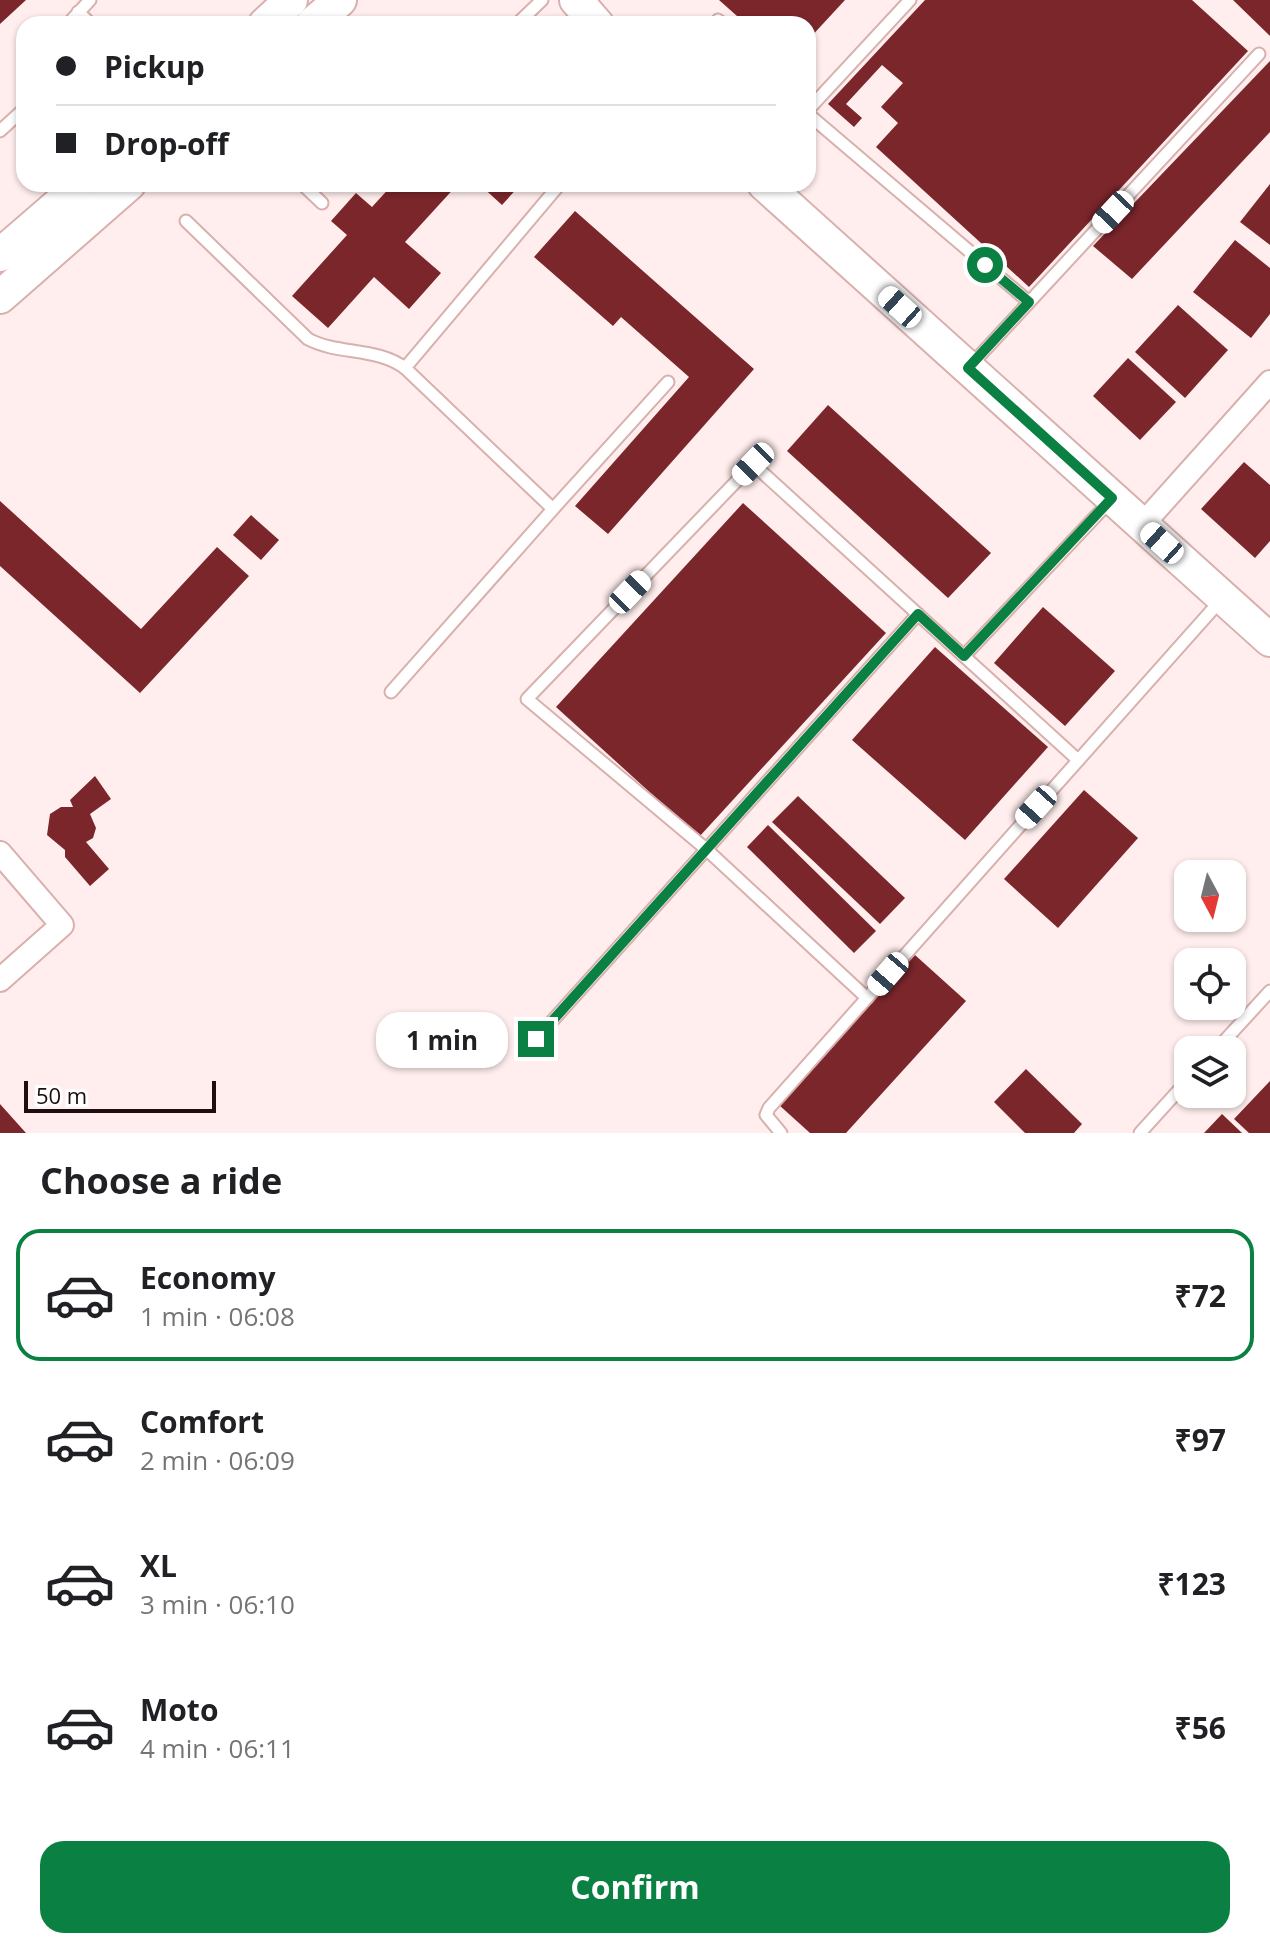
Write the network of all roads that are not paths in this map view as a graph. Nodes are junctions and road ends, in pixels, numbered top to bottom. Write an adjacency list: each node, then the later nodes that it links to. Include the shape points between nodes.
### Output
1 (90, 0): 7 (lane)
2 (291, 0): 10 (street)
3 (340, 0): 11 (street)
4 (542, 0): 12 (lane)
5 (576, 0): 13 (street)
6 (910, 0): 15 (lane)
7 (78, 12): 8 (lane); 9 (lane)
8 (75, 16)
9 (82, 16)
10 (274, 16)
11 (321, 16)
12 (525, 16)
13 (590, 16)
14 (1259, 54): 28 (lane)
15 (816, 103)
16 (16, 116): 18 (lane)
17 (816, 119): 28 (lane)
18 (0, 131)
19 (73, 192): 26 (street)
20 (120, 192): 27 (street)
21 (310, 192): 24 (lane)
22 (553, 192): 29 (lane)
23 (773, 192): 30 (street)
24 (322, 203)
25 (186, 221): 29 (lane, via 308,339 386,357)
26 (0, 255)
27 (0, 297)
28 (1029, 302): 30 (lane)
29 (405, 368): 34 (lane)
30 (968, 368): 33 (street)
31 (668, 382): 34 (lane)
32 (1270, 382): 35 (street)
33 (1112, 498): 35 (street); 39 (lane)
34 (553, 509): 40 (lane)
35 (1142, 525): 36 (street)
36 (1223, 597): 38 (street); 41 (lane)
37 (918, 614): 39 (lane); 42 (lane); 42 (lane, via 753,464 527,699)
38 (1270, 640)
39 (964, 656): 41 (lane)
40 (391, 692)
41 (1078, 760): 46 (lane)
42 (706, 849): 46 (lane); 48 (lane)
43 (0, 853): 44 (street, via 62,925)
44 (0, 980)
45 (1270, 991): 47 (lane)
46 (867, 998): 50 (lane, via 769,1108 766,1115)
47 (1229, 1036)
48 (536, 1039)
49 (1174, 1095): 51 (lane)
50 (781, 1133)
51 (1140, 1133)

